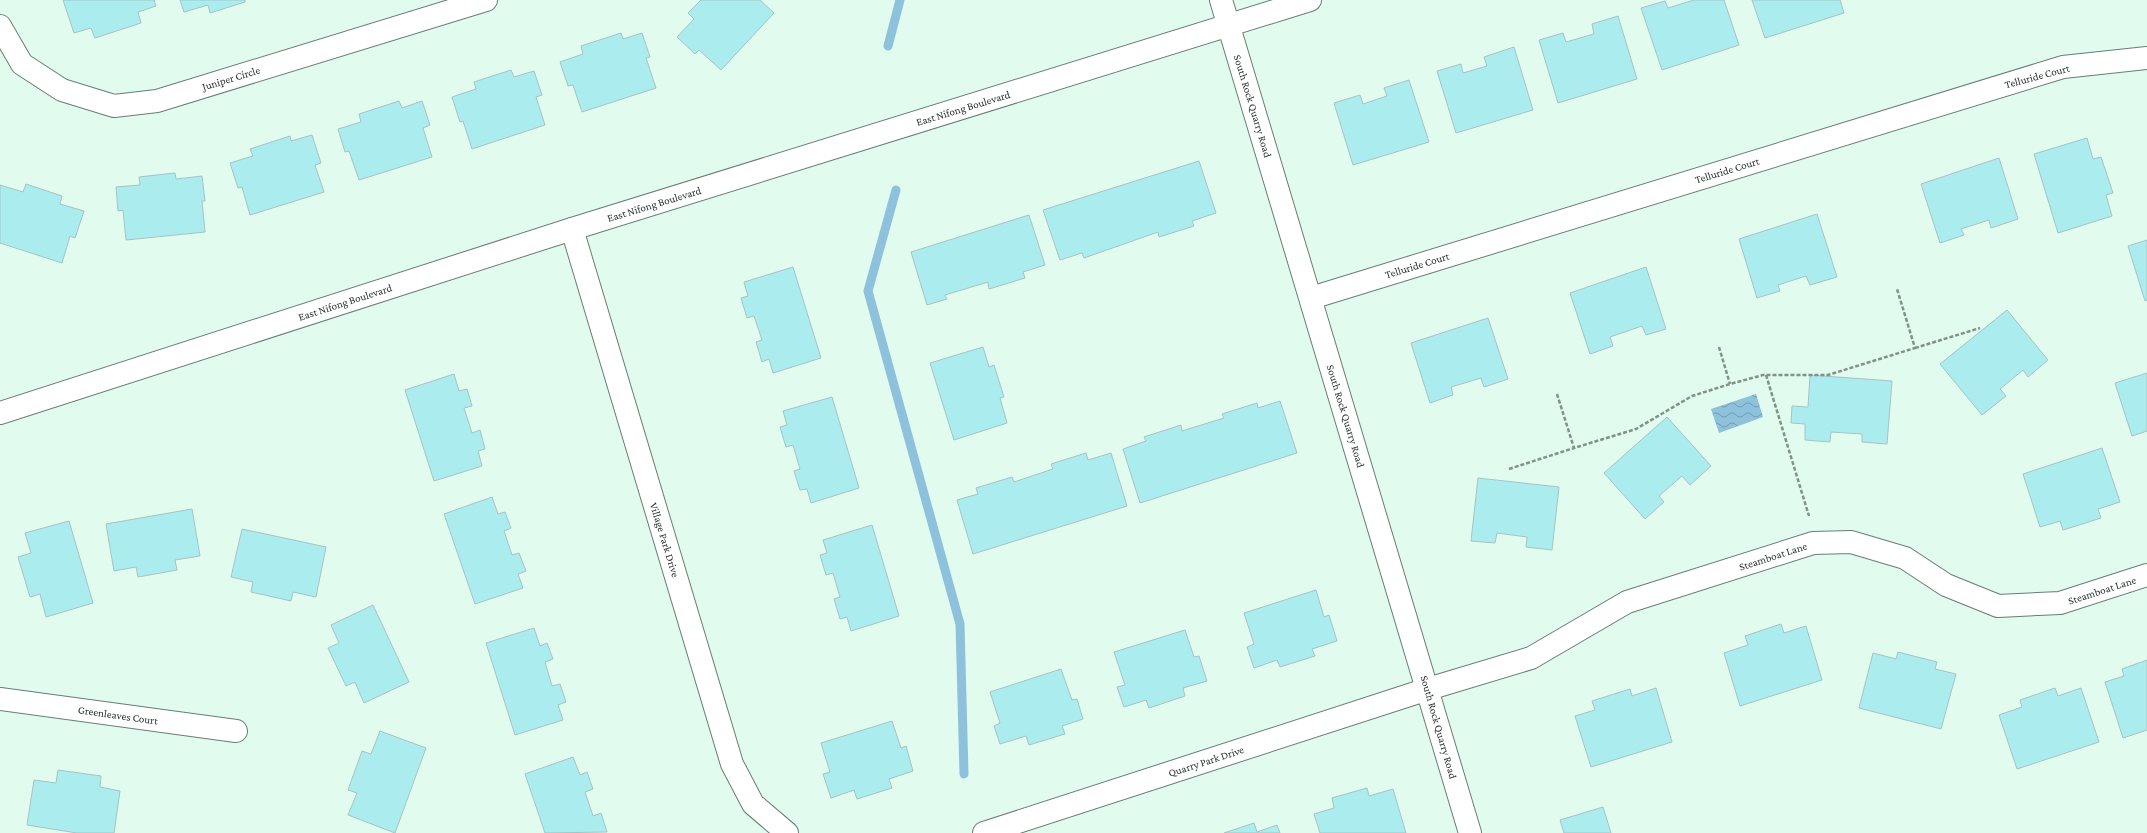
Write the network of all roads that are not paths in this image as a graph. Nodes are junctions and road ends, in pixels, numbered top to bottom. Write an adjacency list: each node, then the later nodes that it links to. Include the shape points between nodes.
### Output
1 (486, 0): 5 (street, Juniper Circle, via 157,101 114,106 62,90 22,64)
2 (1221, 0): 4 (street, South Rock Quarry Road)
3 (1310, 0): 4 (street, East Nifong Boulevard)
4 (1229, 25): 7 (street, East Nifong Boulevard); 8 (street, South Rock Quarry Road)
5 (0, 26)
6 (2147, 58): 8 (street, Telluride Court, via 2063,67)
7 (572, 229): 9 (street, East Nifong Boulevard); 14 (street, Village Park Drive, via 732,764 753,804)
8 (1310, 298): 11 (street, South Rock Quarry Road)
9 (0, 413)
10 (2147, 575): 11 (street, Steamboat Lane, via 2060,603 1998,606 1946,585 1905,558 1851,542 1813,543 1627,602 1531,658)
11 (1428, 689): 15 (street, Quarry Park Drive); 16 (street, South Rock Quarry Road)
12 (0, 699): 13 (street, Greenleaves Court)
13 (236, 731)
14 (787, 833)
15 (984, 833)
16 (1470, 833)

